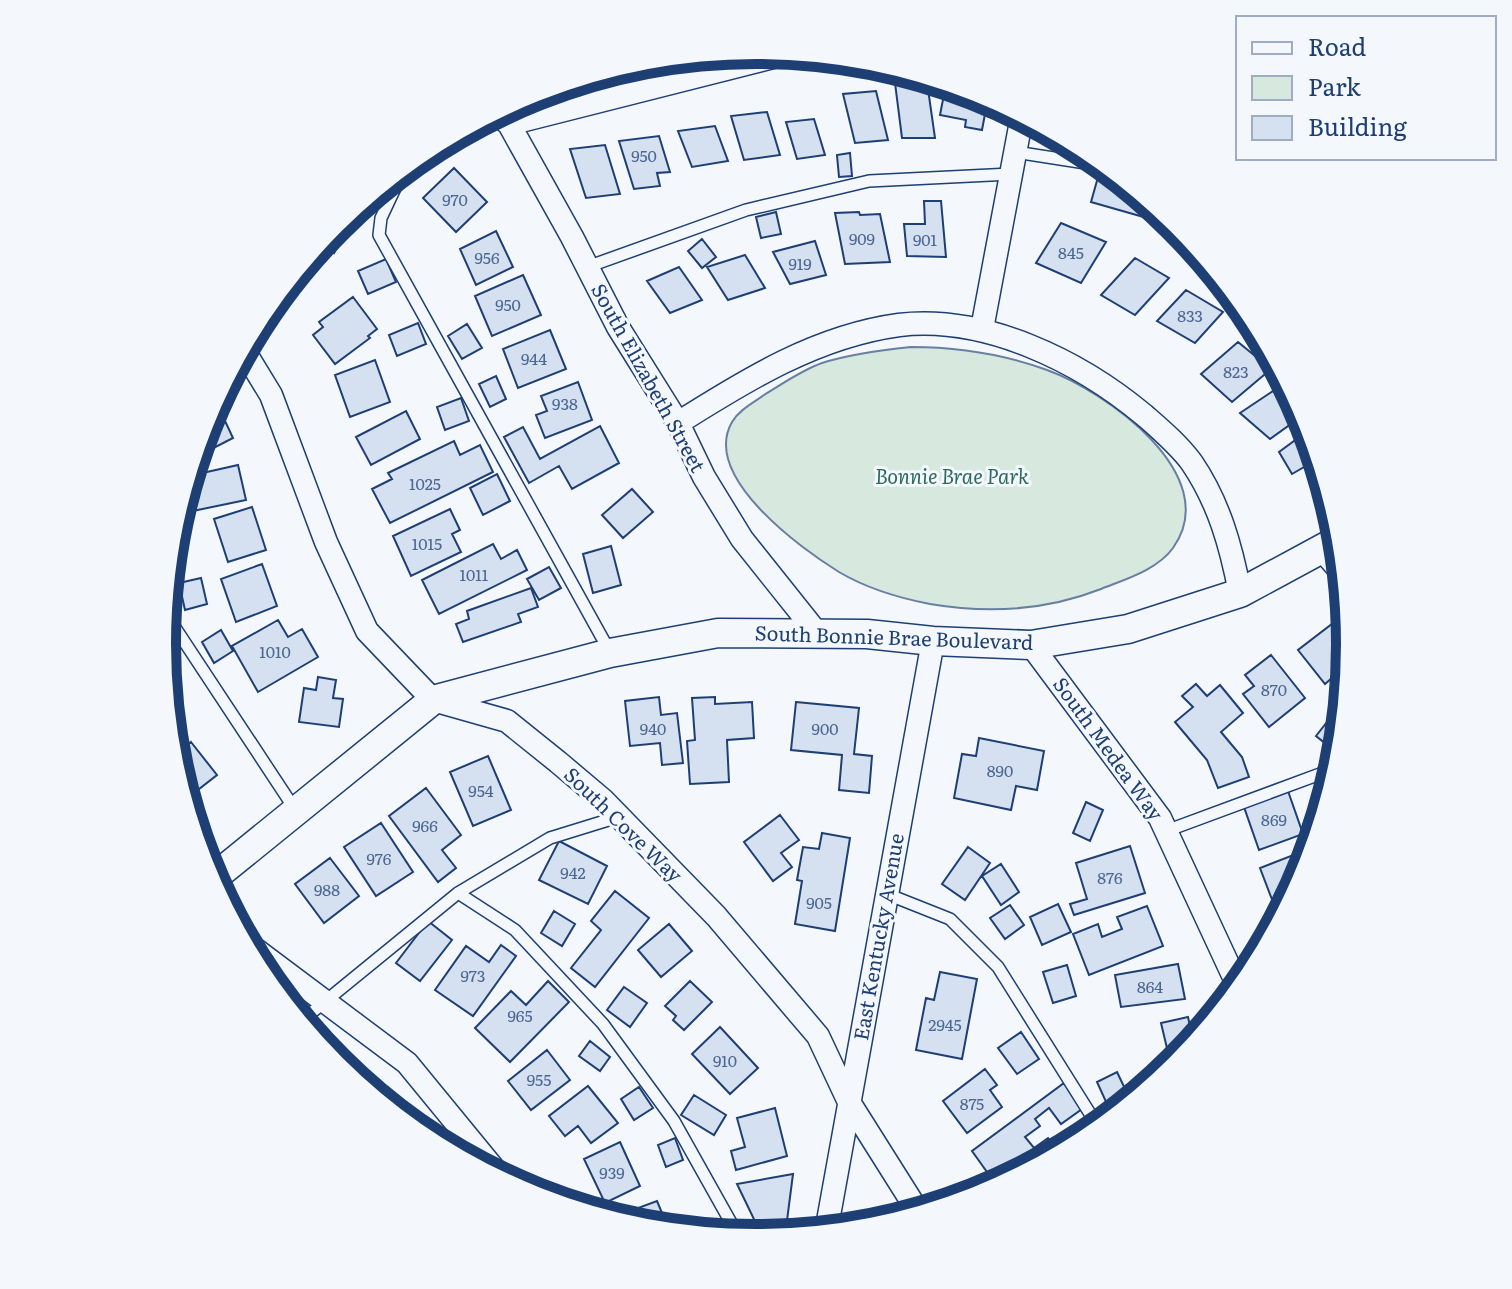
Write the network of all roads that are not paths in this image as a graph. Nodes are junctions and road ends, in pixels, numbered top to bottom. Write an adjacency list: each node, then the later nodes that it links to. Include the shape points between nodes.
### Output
1 (738, 64): 2 (street)
2 (522, 113)
3 (504, 122): 8 (street, South Elizabeth Street)
4 (1020, 128): 5 (street)
5 (1013, 163): 6 (lane); 8 (lane, via 869,181 746,210); 9 (street)
6 (1083, 165)
7 (393, 192): 18 (lane, via 379,235)
8 (587, 267): 11 (street, South Elizabeth Street)
9 (982, 329): 11 (street, via 902,325 819,345 740,384); 13 (street, via 1094,377 1158,427 1190,460 1213,499 1230,542)
10 (250, 360): 19 (street, via 271,395 326,542 367,631)
11 (678, 423): 15 (street, South Elizabeth Street, via 742,539)
12 (1328, 546): 13 (street, South Bonnie Brae Boulevard)
13 (1240, 593): 17 (street, South Bonnie Brae Boulevard, via 1128,629)
14 (176, 630): 21 (lane)
15 (817, 633): 16 (street, South Bonnie Brae Boulevard); 18 (street, South Bonnie Brae Boulevard, via 718,633)
16 (933, 641): 17 (street, South Bonnie Brae Boulevard); 26 (street, East Kentucky Avenue)
17 (1031, 645): 23 (street, South Medea Way)
18 (610, 653): 19 (street, South Bonnie Brae Boulevard)
19 (433, 700): 21 (street, South Bonnie Brae Boulevard); 22 (street, South Cove Way, via 507,721)
20 (1320, 774): 23 (lane)
21 (296, 811): 24 (street, South Bonnie Brae Boulevard)
22 (618, 817): 25 (lane, via 550,838); 31 (street, South Cove Way, via 716,916 818,1036)
23 (1166, 831): 28 (street, South Medea Way)
24 (222, 871)
25 (458, 893): 29 (lane); 36 (lane, via 515,930 603,1024 674,1121)
26 (887, 894): 31 (street, East Kentucky Avenue); 32 (lane, via 950,919 998,967)
27 (268, 959): 29 (street)
28 (1233, 975)
29 (325, 1002): 30 (lane); 33 (street, via 407,1063)
30 (309, 1015)
31 (849, 1102): 34 (street, South Cove Way); 35 (street, East Kentucky Avenue)
32 (1092, 1117)
33 (484, 1157)
34 (913, 1203)
35 (828, 1220)
36 (732, 1224)

